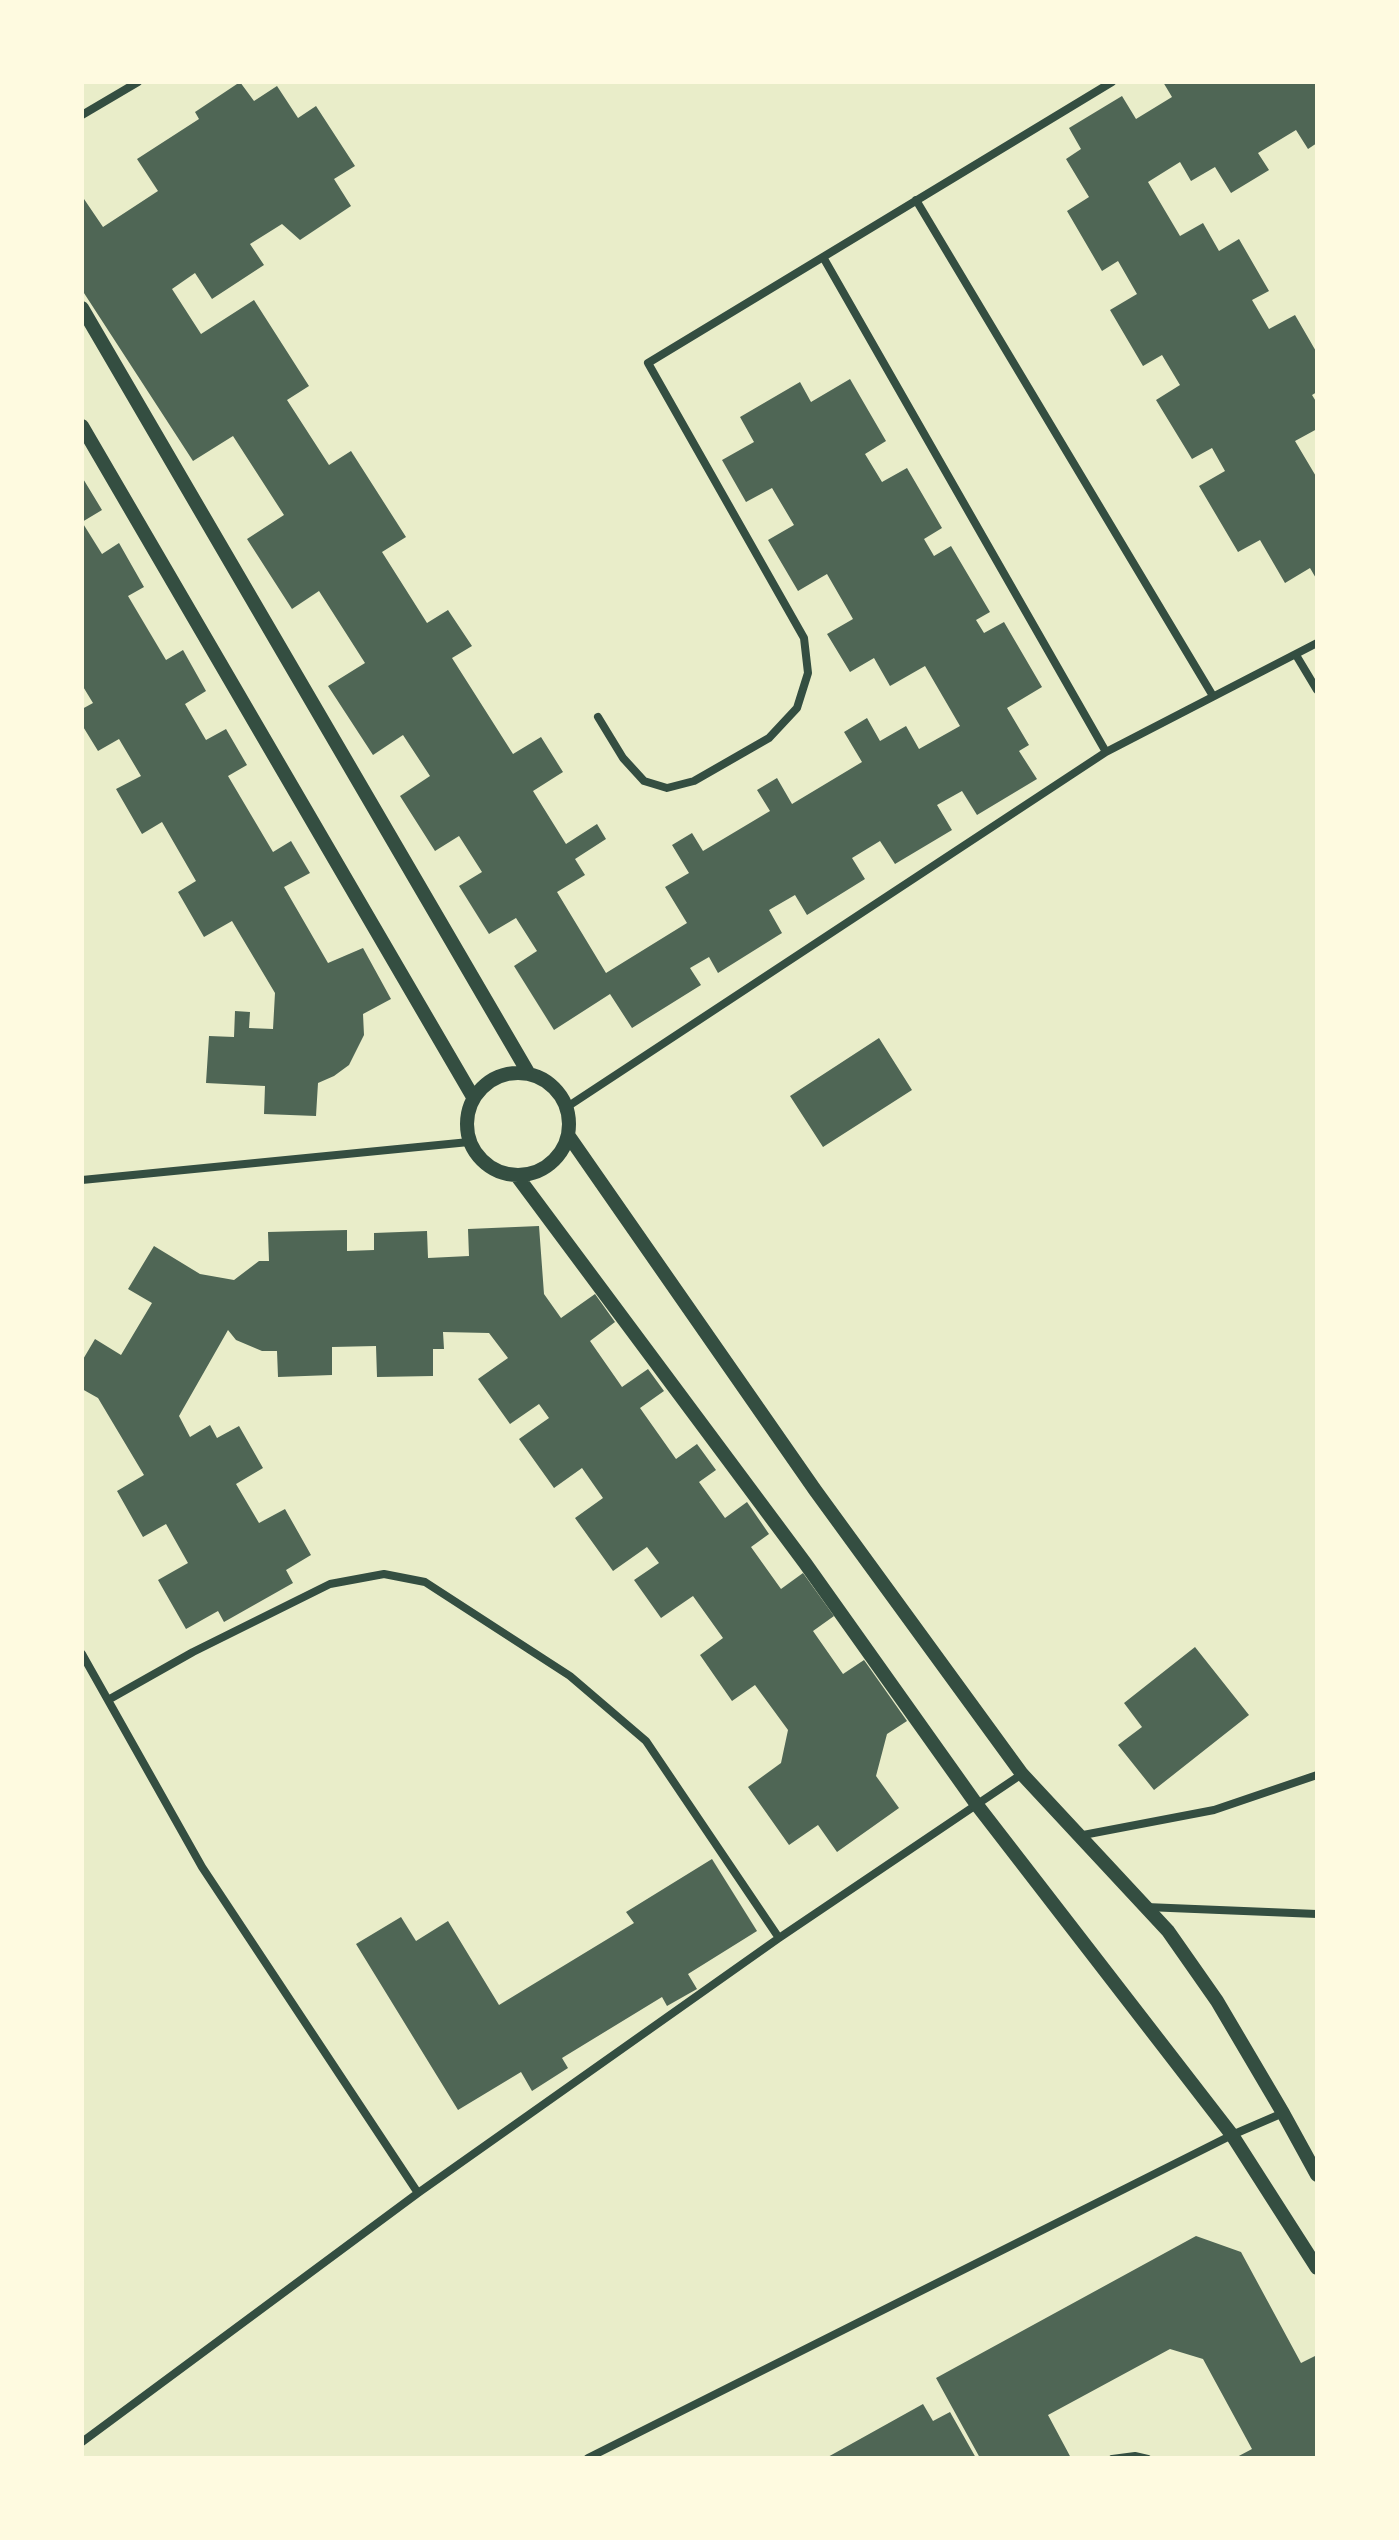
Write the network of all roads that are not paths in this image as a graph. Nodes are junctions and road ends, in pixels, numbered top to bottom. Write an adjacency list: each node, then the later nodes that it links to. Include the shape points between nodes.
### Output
1 (138, 82): 3 (street)
2 (1112, 82): 4 (street)
3 (82, 115)
4 (916, 200): 5 (street); 11 (street)
5 (823, 257): 12 (street, via 648,363 804,638 808,673 797,708 769,738 694,781 667,788 644,781); 13 (street)
6 (82, 308): 14 (street)
7 (82, 426): 15 (street)
8 (1317, 643): 9 (street)
9 (1296, 655): 10 (street); 11 (street)
10 (1317, 690)
11 (1213, 696): 13 (street)
12 (598, 717)
13 (1106, 752): 16 (street)
14 (529, 1074): 15 (street, via 512,1072 490,1080); 16 (street, via 555,1087)
15 (473, 1097): 18 (street, via 466,1119)
16 (567, 1107): 17 (street)
17 (568, 1135): 19 (street, via 562,1152 546,1169); 23 (street, via 815,1490)
18 (469, 1142): 19 (street, via 481,1161 500,1174); 20 (street)
19 (517, 1176): 25 (street, via 805,1563)
20 (82, 1180)
21 (82, 1654): 22 (street)
22 (108, 1700): 29 (street, via 330,1584 384,1574 425,1582 570,1676 646,1741); 33 (street, via 202,1867)
23 (1022, 1774): 25 (street); 26 (street)
24 (1317, 1775): 26 (street, via 1214,1810)
25 (977, 1805): 29 (street); 31 (street)
26 (1078, 1836): 27 (street)
27 (1143, 1906): 28 (street); 30 (street, via 1168,1931 1217,2001)
28 (1317, 1914)
29 (779, 1938): 33 (street)
30 (1283, 2113): 31 (street); 32 (street)
31 (1232, 2135): 34 (street); 36 (street)
32 (1317, 2175)
33 (418, 2193): 35 (street)
34 (1317, 2268)
35 (82, 2442)
36 (588, 2458)
37 (1112, 2458): 38 (lane)
38 (1148, 2458)

